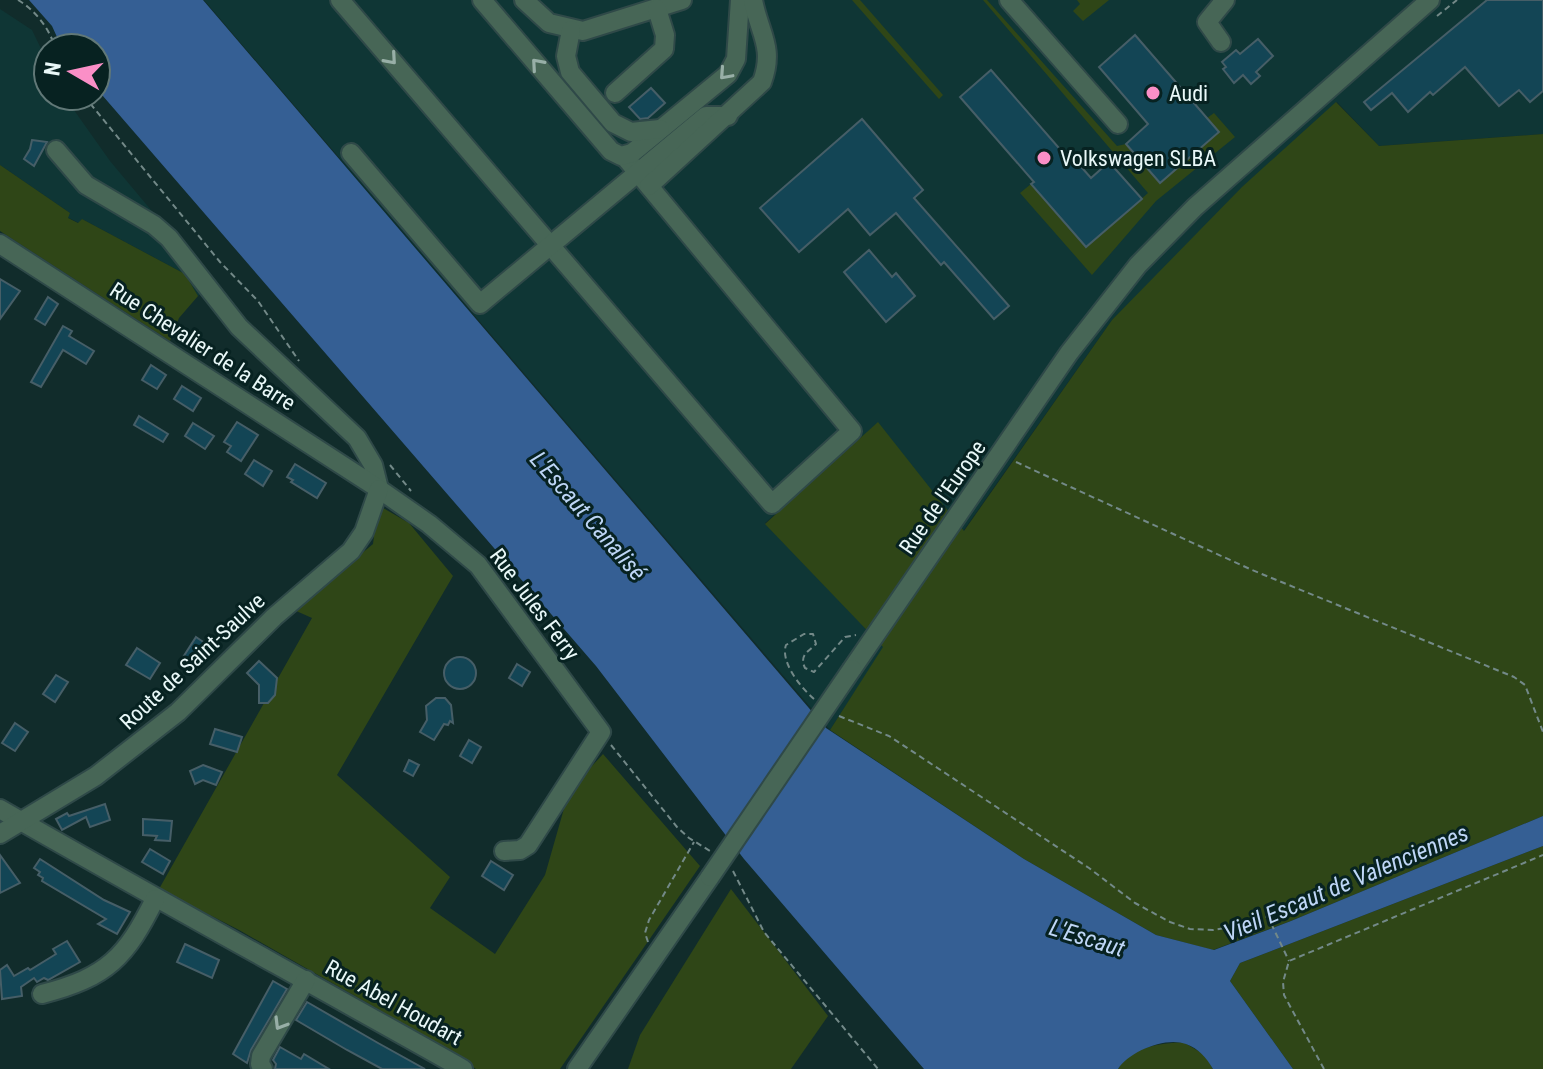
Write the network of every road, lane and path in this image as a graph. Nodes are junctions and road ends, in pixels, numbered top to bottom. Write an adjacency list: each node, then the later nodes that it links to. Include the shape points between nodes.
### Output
1 (18, 0): 13 (path)
2 (340, 0): 24 (street, one-way to 24)
3 (482, 0): 21 (street, one-way to 3, via 611,151)
4 (524, 0): 12 (street, via 549,23)
5 (682, 0): 11 (street)
6 (740, 0): 18 (street, one-way to 18, via 734,66)
7 (753, 0): 22 (street, via 768,47 759,87 728,116 706,116)
8 (1009, 0): 17 (street)
9 (1225, 0): 14 (street, via 1207,22)
10 (1423, 6): 26 (street, Rue de l'Europe, via 1165,236 1105,305)
11 (657, 9): 12 (street, via 593,30); 15 (street, via 664,49)
12 (571, 30): 18 (street, via 566,56 570,72 613,123 636,133)
13 (49, 32)
14 (1221, 42)
15 (615, 93)
16 (97, 112): 25 (path, via 258,301)
17 (1118, 124)
18 (663, 129): 21 (street)
19 (56, 150): 28 (street, via 86,185 169,238 239,327 357,438)
20 (351, 153): 24 (street, via 480,304)
21 (624, 156): 22 (street)
22 (644, 180): 24 (street); 24 (street, via 852,431 772,504)
23 (0, 244): 28 (street, Rue Chevalier de la Barre)
24 (552, 246)
25 (307, 372)
26 (1000, 455): 34 (path, via 1252,570 1514,677 1525,685); 50 (street, Rue de l'Europe, bridge)
27 (388, 462): 29 (path)
28 (379, 489): 33 (street, Rue Jules Ferry, via 472,559); 36 (street, Route de Saint-Saulve, via 360,539 344,558 274,617 153,734 79,788)
29 (415, 496)
30 (863, 640): 31 (path, via 845,637 814,672 802,660 816,644 815,636 807,632 789,642 785,659)
31 (816, 701)
32 (833, 713): 45 (path, via 889,736 1170,922 1205,930 1263,916 1273,922)
33 (601, 732): 38 (path); 39 (street, via 528,845)
34 (1543, 732)
35 (0, 809): 36 (street)
36 (22, 821): 37 (street, Route de Saint-Saulve); 43 (street)
37 (0, 834)
38 (694, 842): 41 (path); 44 (path, via 647,925)
39 (504, 851)
40 (1543, 855): 45 (path)
41 (717, 856)
42 (731, 869): 51 (path, via 764,932)
43 (155, 899): 46 (street); 47 (street, via 135,938 114,962)
44 (650, 944)
45 (1289, 961): 52 (path, via 1284,995)
46 (306, 980): 48 (street, Rue Abel Houdart, one-way to 48, via 261,1056); 49 (street, Rue Abel Houdart)
47 (42, 994)
48 (263, 1069)
49 (463, 1069)
50 (577, 1069)
51 (878, 1069)
52 (1324, 1069)

